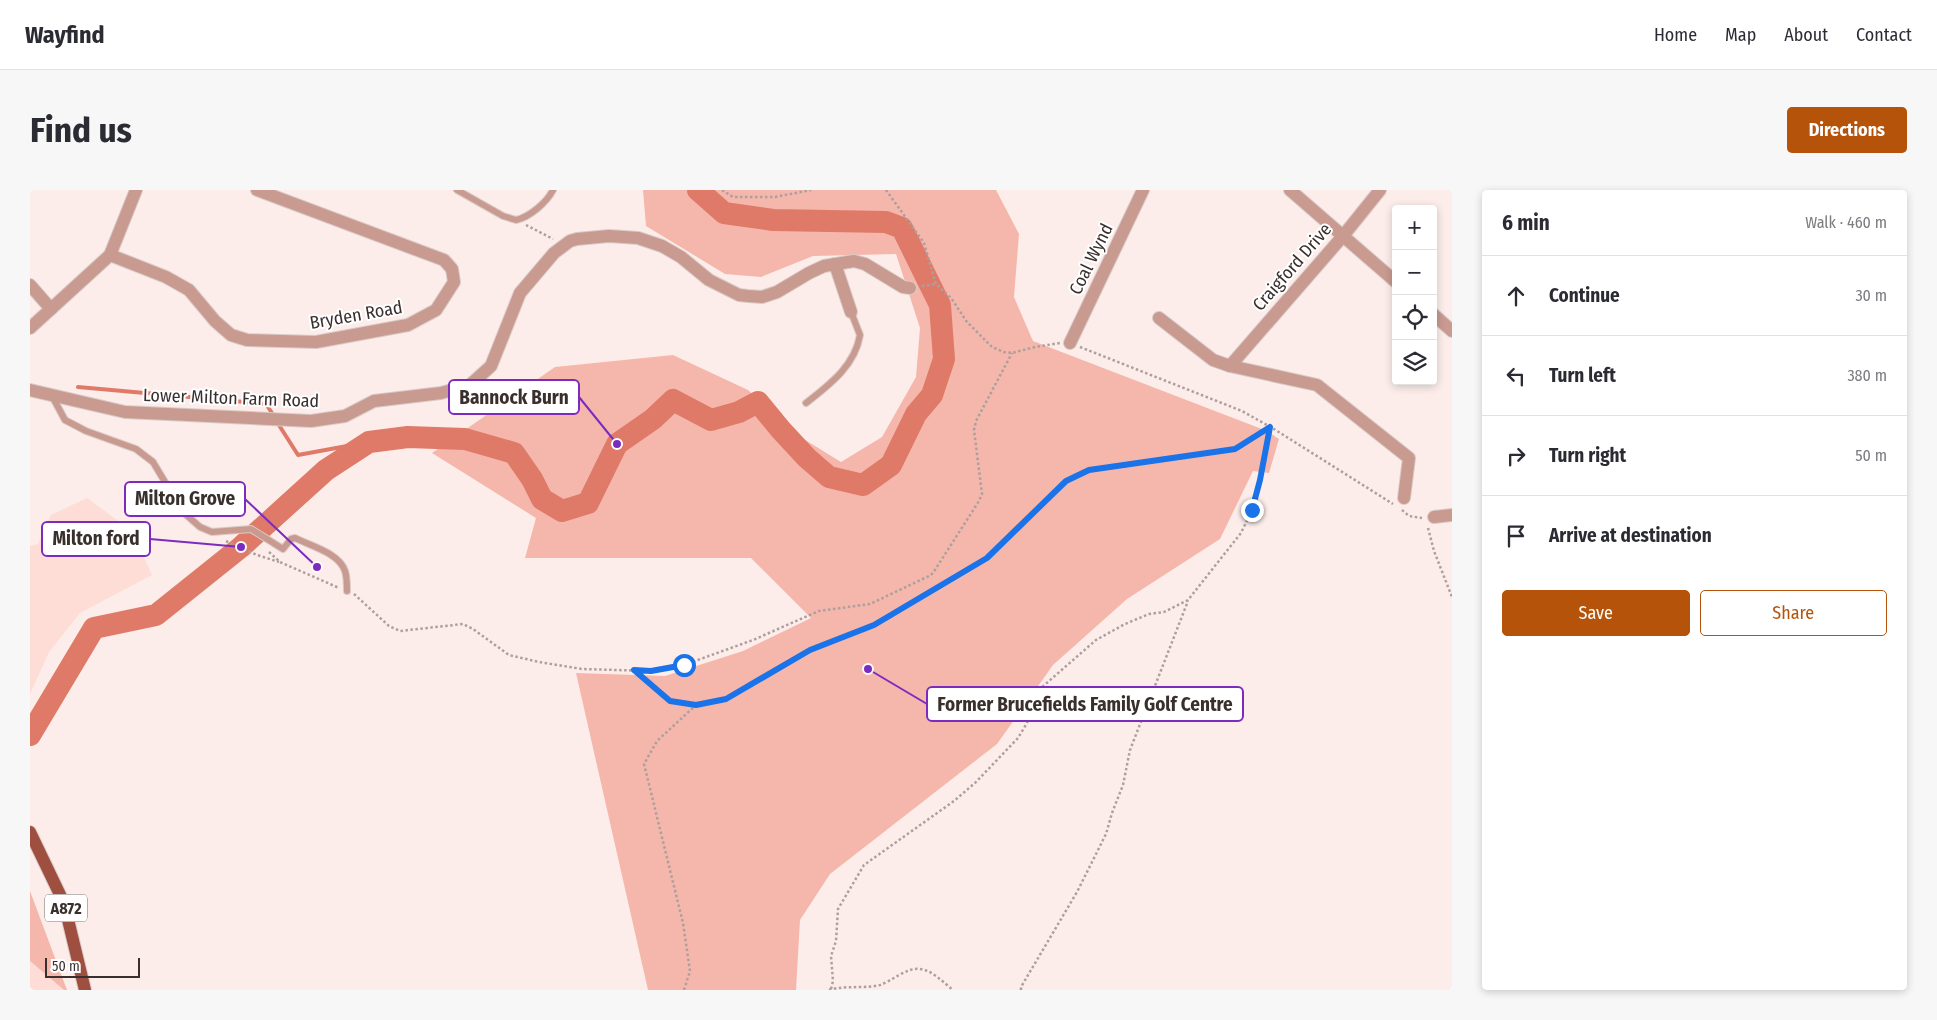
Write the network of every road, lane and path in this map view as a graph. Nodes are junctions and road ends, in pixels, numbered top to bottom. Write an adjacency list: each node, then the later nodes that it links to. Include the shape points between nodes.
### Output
1 (136, 190): 14 (street)
2 (257, 190): 14 (street, Bryden Road, via 444,260 452,269 454,282 436,310 408,325 316,342 247,340 231,335 189,290)
3 (457, 190): 11 (lane)
4 (553, 190): 11 (lane, via 531,212)
5 (722, 190): 6 (path, via 733,197 775,197)
6 (811, 190)
7 (886, 190): 26 (path, via 924,243 936,284 992,347)
8 (1143, 190): 25 (street, Coal Wynd)
9 (1290, 190): 12 (street)
10 (1380, 190): 12 (street, Craigford Drive)
11 (516, 220): 13 (path)
12 (1343, 236): 16 (street); 27 (street, Craigford Drive)
13 (564, 245): 15 (street, Lower Milton Farm Road, via 593,237 638,238 662,246 709,280 739,295 762,297); 29 (street, Lower Milton Farm Road, via 520,293 491,366 470,385 441,393 374,401 345,416 311,421 125,412)
14 (110, 255): 19 (street)
15 (835, 264): 18 (street, Lower Milton Farm Road, via 854,261 865,264); 20 (street)
16 (1392, 279)
17 (30, 285): 19 (street)
18 (910, 288)
19 (51, 309): 23 (street)
20 (851, 312): 30 (lane, via 860,335 854,354 836,380)
21 (1159, 318): 27 (street, via 1213,360)
22 (1437, 318): 24 (street)
23 (30, 328)
24 (1452, 331)
25 (1070, 343): 26 (path); 31 (path, via 1242,411)
26 (1012, 353): 41 (path, via 974,430 982,494 933,573 870,604 819,611 684,665 651,671)
27 (1230, 366): 32 (street, via 1317,385 1409,458)
28 (30, 390): 29 (street, Lower Milton Farm Road)
29 (51, 395): 35 (lane, via 66,420 86,431 136,449 153,462 183,512 200,527)
30 (806, 403)
31 (1270, 427): 34 (path, via 1409,516); 40 (path, via 1252,510 1241,533); 42 (path, via 1235,449 1089,470 1066,481 987,558 874,625 810,650 726,699)
32 (1404, 498)
33 (1452, 515): 34 (street)
34 (1430, 518): 39 (path, via 1434,552)
35 (212, 532): 37 (path, via 220,539); 38 (lane, via 251,529 284,548 296,538 340,562 345,571)
36 (268, 552): 37 (path)
37 (280, 562): 38 (path)
38 (347, 591): 41 (path, via 360,598 389,626 400,631 463,624 509,655 582,669)
39 (1452, 597)
40 (1188, 600): 44 (path, via 1130,750 1123,785 1106,834 1077,892); 47 (path, via 1164,612 1125,624 1096,640 1041,688 1018,738 976,782 864,865 838,909)
41 (634, 670): 42 (path, via 670,701)
42 (696, 705): 46 (path, via 657,741 644,764 683,923 690,971)
43 (30, 832): 45 (main road, A872, via 64,903)
44 (1020, 989)
45 (85, 990)
46 (684, 990)
47 (830, 990): 48 (path, via 883,984 920,968)
48 (953, 990)

